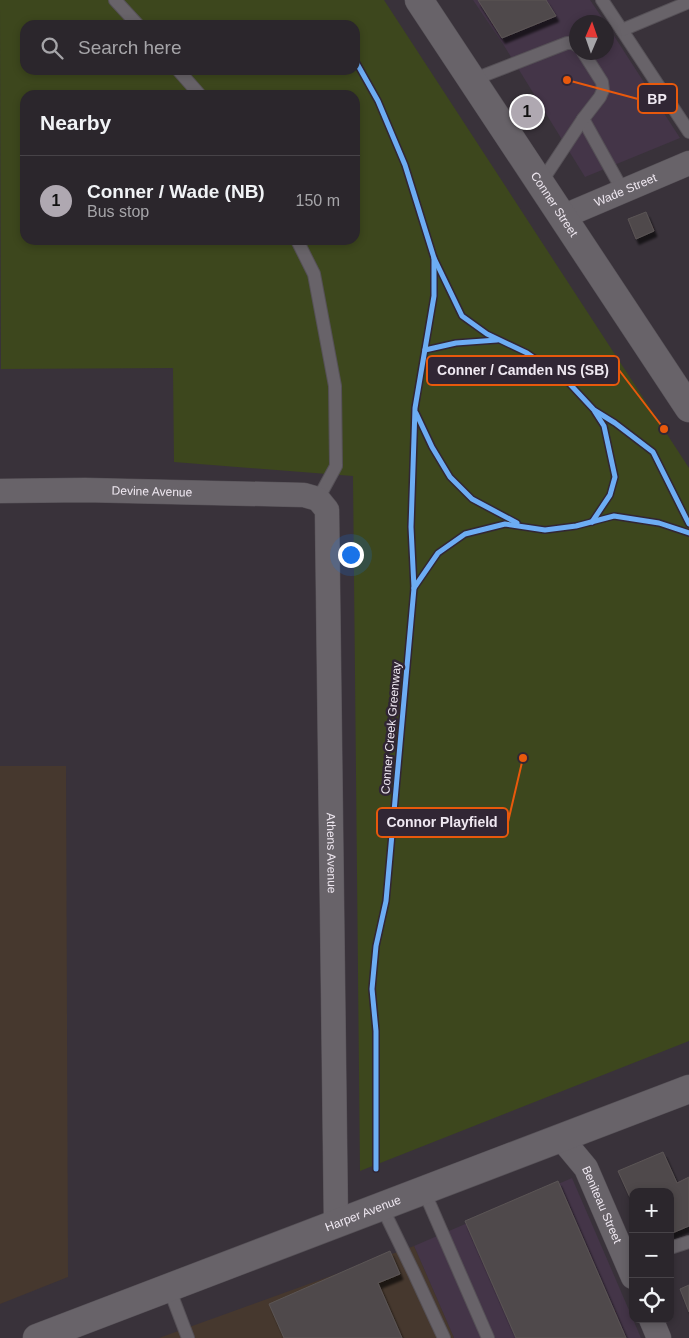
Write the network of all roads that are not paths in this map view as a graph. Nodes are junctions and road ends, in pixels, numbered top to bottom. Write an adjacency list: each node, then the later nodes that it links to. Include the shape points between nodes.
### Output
1 (115, 0): 5 (lane)
2 (419, 0): 10 (main road, Conner Street)
3 (602, 0): 6 (lane)
4 (689, 2): 6 (lane)
5 (133, 20)
6 (622, 30): 13 (lane)
7 (569, 43): 10 (lane)
8 (588, 60): 12 (lane, via 602,82 603,90)
9 (182, 75): 11 (lane)
10 (472, 80): 15 (main road, Conner Street)
11 (196, 90)
12 (584, 119): 15 (lane); 16 (lane)
13 (689, 132)
14 (689, 163): 16 (street, Wade Street)
15 (540, 184): 17 (main road, Conner Street)
16 (623, 191): 17 (street, Wade Street)
17 (562, 217): 19 (main road, Conner Street)
18 (300, 245): 21 (lane, via 314,274 335,386 336,466)
19 (689, 408)
20 (0, 491): 21 (street, Devine Avenue, via 95,490)
21 (311, 497): 26 (street, Athens Avenue, via 327,510)
22 (689, 1089): 23 (main road, Harper Avenue)
23 (562, 1138): 24 (main road, Harper Avenue); 29 (street, Beniteau Street, via 586,1168)
24 (424, 1191): 25 (main road, Harper Avenue); 35 (lane)
25 (382, 1207): 26 (main road, Harper Avenue); 34 (lane)
26 (336, 1224): 30 (main road, Harper Avenue)
27 (689, 1242): 28 (lane)
28 (674, 1247)
29 (629, 1263)
30 (169, 1288): 32 (main road, Harper Avenue); 33 (lane)
31 (653, 1323): 36 (street)
32 (38, 1338)
33 (188, 1338)
34 (444, 1338)
35 (488, 1338)
36 (659, 1338)

